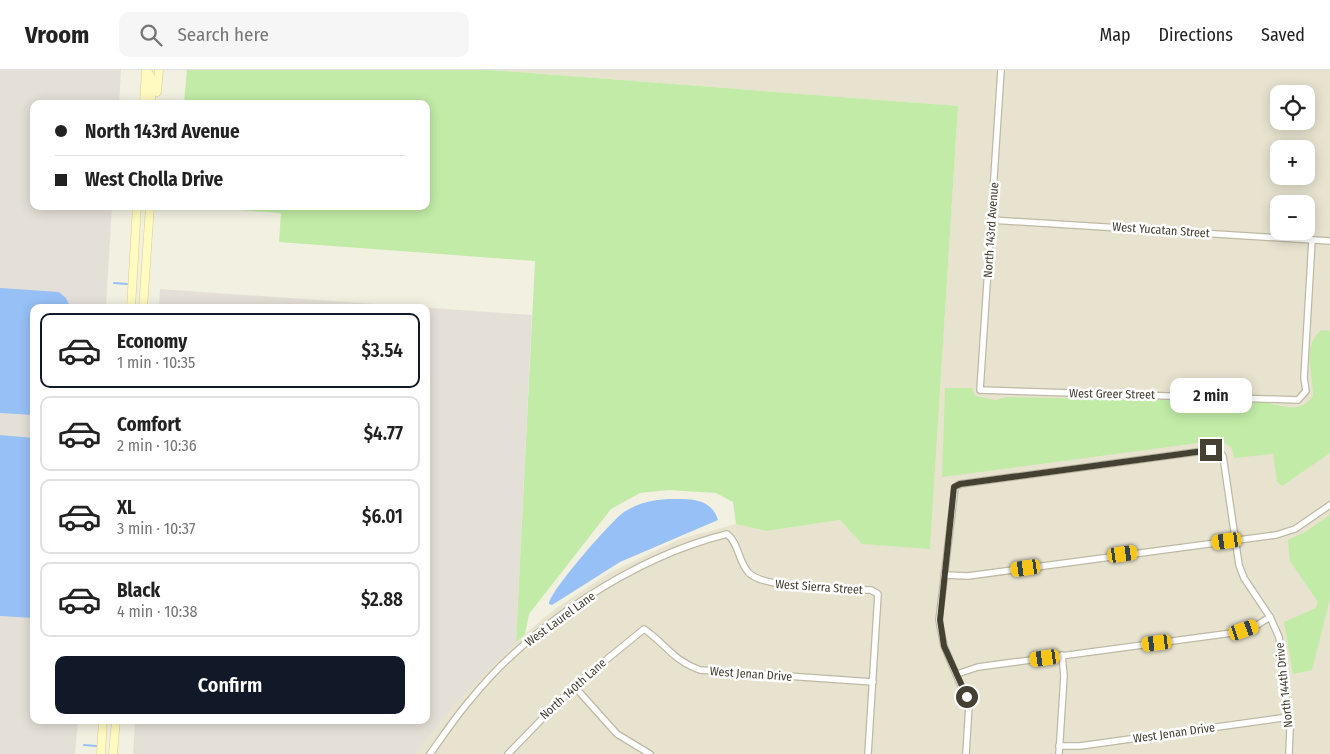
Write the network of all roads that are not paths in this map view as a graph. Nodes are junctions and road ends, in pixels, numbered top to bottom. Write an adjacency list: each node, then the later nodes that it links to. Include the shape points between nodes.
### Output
1 (147, 70): 4 (main road); 5 (main road, via 152,80)
2 (159, 70): 6 (main road)
3 (1001, 70): 9 (street, North 143rd Avenue)
4 (144, 100)
5 (151, 100)
6 (156, 100)
7 (137, 210): 13 (main road)
8 (150, 210): 14 (main road)
9 (992, 220): 10 (street, West Yucatan Street); 17 (street, North 143rd Avenue)
10 (1270, 237)
11 (1312, 240): 12 (street, West Yucatan Street); 17 (street, West Greer Street, via 1304,378 1306,391 1302,398)
12 (1330, 241)
13 (134, 252): 14 (main road); 15 (main road)
14 (146, 253): 16 (main road)
15 (130, 304)
16 (143, 304)
17 (980, 390)
18 (1330, 505): 20 (street, via 1287,532)
19 (727, 534): 26 (street, West Sierra Street, via 733,538 740,560 749,573 761,581 871,590 878,594); 34 (street, West Laurel Lane, via 633,572 554,622 516,653 471,698)
20 (1235, 540): 21 (street, via 968,576); 21 (street, North 144th Drive, via 1223,456 1218,450 960,484 954,487); 22 (street, North 144th Drive, via 1240,570)
21 (944, 575): 25 (street, via 940,629)
22 (1270, 617): 24 (street, via 1238,632); 28 (street, North 144th Drive, via 1279,637)
23 (644, 629): 26 (street, West Jenan Drive, via 681,662 700,670); 27 (street, North 140th Lane)
24 (1062, 655): 25 (street, via 978,667); 31 (street, via 1064,676)
25 (957, 674): 38 (street, via 969,705)
26 (873, 682): 37 (street)
27 (574, 686): 35 (street, North 140th Lane); 36 (street, via 617,734)
28 (1289, 717): 31 (street, West Jenan Drive, via 1080,746); 40 (street, North 144th Drive)
29 (103, 724): 32 (main road)
30 (116, 724): 33 (main road)
31 (1059, 746): 39 (street)
32 (101, 754)
33 (113, 754)
34 (430, 754)
35 (508, 754)
36 (650, 754)
37 (868, 754)
38 (966, 754)
39 (1059, 754)
40 (1289, 754)

